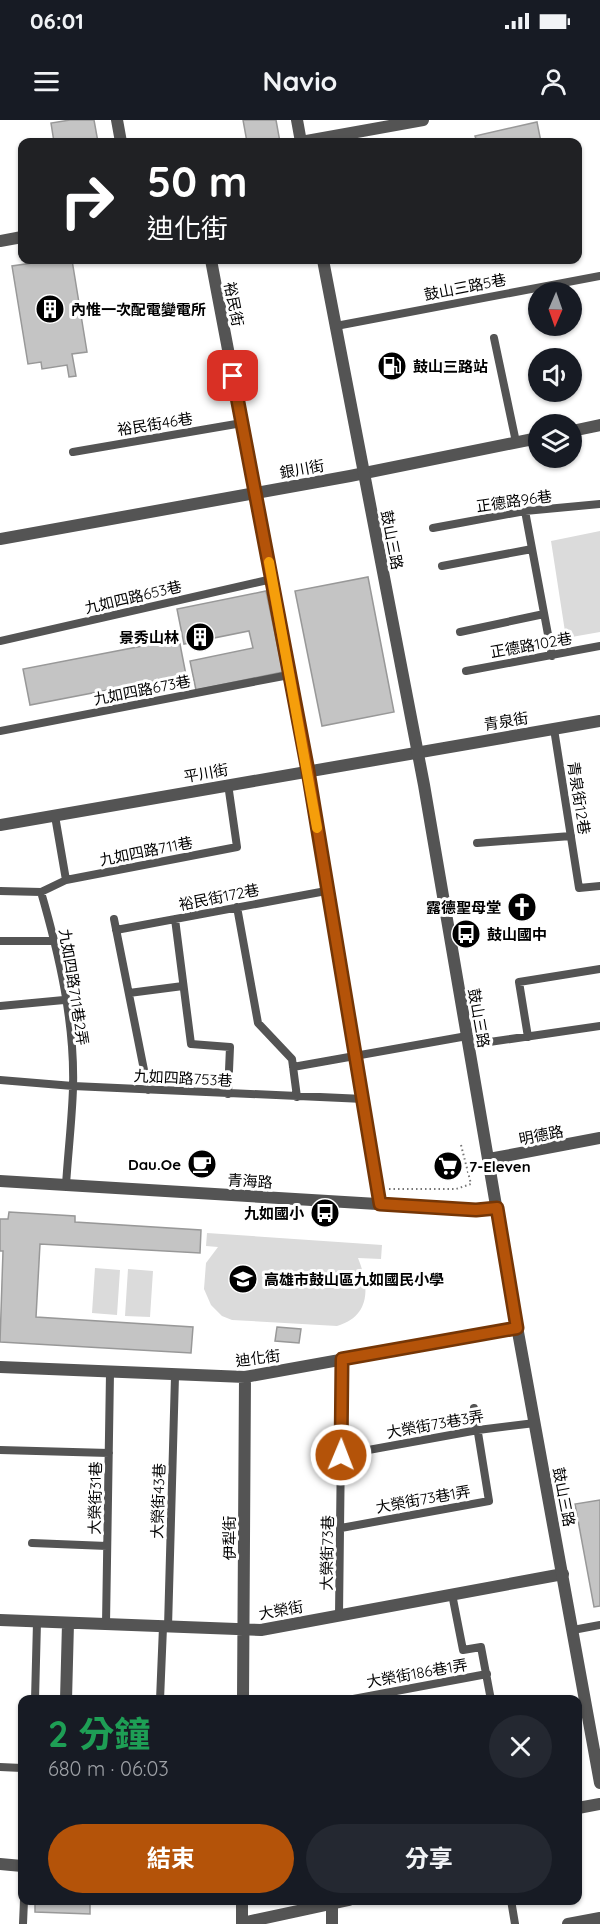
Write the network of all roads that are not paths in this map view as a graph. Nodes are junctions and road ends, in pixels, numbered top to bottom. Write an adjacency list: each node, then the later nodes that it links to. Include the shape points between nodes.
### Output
1 (117, 120): 4 (street)
2 (297, 120): 5 (street)
3 (423, 120): 6 (street)
4 (120, 138)
5 (300, 138)
6 (323, 138)
7 (18, 238): 8 (street)
8 (0, 241)
9 (212, 264): 14 (street, 裕民街)
10 (324, 264): 12 (street, 鼓山三路)
11 (600, 276): 12 (lane, 鼓山三路5巷)
12 (336, 326): 20 (street, 鼓山三路)
13 (494, 338): 18 (lane)
14 (242, 423): 19 (lane, 裕民街46巷); 21 (street, 裕民街)
15 (600, 425): 16 (street)
16 (582, 429)
17 (528, 440): 18 (street, 銀川街)
18 (516, 442): 20 (street, 銀川街)
19 (73, 452)
20 (364, 473): 21 (street, 銀川街); 39 (street, 鼓山三路)
21 (256, 493): 25 (street, 銀川街); 28 (street, 裕民街)
22 (600, 504): 23 (lane, 正德路96巷)
23 (525, 511): 24 (lane, 正德路96巷); 26 (lane)
24 (433, 528)
25 (0, 538)
26 (532, 549): 27 (lane); 29 (lane)
27 (442, 566)
28 (272, 579): 31 (lane, 九如四路653巷); 35 (street, 裕民街)
29 (544, 614): 30 (lane); 33 (lane)
30 (460, 632)
31 (0, 641)
32 (600, 646): 33 (lane, 正德路102巷)
33 (552, 656): 34 (lane, 正德路102巷)
34 (466, 671)
35 (290, 675): 38 (lane, 九如四路673巷); 40 (street, 裕民街)
36 (600, 722): 37 (street, 青泉街)
37 (554, 729): 39 (street, 青泉街); 44 (lane, 青泉街12巷)
38 (0, 731)
39 (417, 751): 40 (street, 平川街); 64 (street, 鼓山三路)
40 (308, 771): 41 (street, 平川街); 49 (street, 裕民街)
41 (228, 783): 42 (street, 平川街); 46 (lane, 九如四路711巷, via 237,847)
42 (55, 816): 43 (street, 平川街); 46 (lane)
43 (0, 825)
44 (571, 836): 45 (lane); 47 (lane, 青泉街12巷, via 579,888)
45 (477, 843)
46 (66, 880): 50 (lane, 九如四路711巷)
47 (600, 886)
48 (0, 891): 50 (lane, 九如四路711巷)
49 (326, 891): 51 (lane, 裕民街172巷); 65 (street, 裕民街)
50 (41, 892): 56 (lane, 九如四路711巷2弄)
51 (237, 907): 53 (lane, 裕民街172巷); 66 (lane, via 258,1023 292,1059)
52 (114, 918): 54 (lane)
53 (175, 919): 54 (lane, 裕民街172巷); 58 (lane)
54 (116, 930): 59 (lane)
55 (0, 941): 56 (lane)
56 (55, 941): 60 (lane, 九如四路711巷2弄)
57 (600, 969): 63 (lane, via 519,982)
58 (183, 986): 59 (lane); 70 (lane, via 191,1044 230,1047)
59 (129, 993): 69 (lane)
60 (64, 1000): 61 (lane); 68 (lane, 九如四路711巷2弄)
61 (0, 1006)
62 (600, 1026): 63 (lane)
63 (528, 1036): 64 (lane)
64 (468, 1041): 65 (lane); 74 (street, 鼓山三路)
65 (357, 1057): 66 (lane); 72 (street, 裕民街)
66 (293, 1067): 71 (lane)
67 (0, 1080): 68 (lane, 九如四路753巷)
68 (73, 1086): 69 (lane, 九如四路753巷); 76 (lane, 九如四路711巷2弄)
69 (148, 1090): 70 (lane, 九如四路753巷)
70 (228, 1094): 71 (lane, 九如四路753巷)
71 (297, 1097): 72 (lane, 九如四路753巷)
72 (364, 1099): 77 (street, 裕民街)
73 (600, 1138): 74 (street, 明德路)
74 (489, 1159): 78 (street, 鼓山三路)
75 (0, 1181): 76 (street, 青海路)
76 (66, 1185): 77 (street, 青海路)
77 (380, 1204): 78 (street, 青海路)
78 (497, 1208): 79 (street, 鼓山三路)
79 (517, 1328): 80 (street, 迪化街); 86 (street, 鼓山三路)
80 (342, 1359): 84 (street, 迪化街); 90 (lane, 大榮街73巷)
81 (0, 1367): 82 (street, 迪化街)
82 (110, 1373): 83 (street, 迪化街); 89 (lane, 大榮街31巷)
83 (175, 1376): 84 (street, 迪化街); 102 (lane, 大榮街43巷)
84 (245, 1377): 103 (street, 伊犁街)
85 (474, 1408): 87 (lane, 大榮街73巷1弄)
86 (535, 1423): 87 (lane, 大榮街73巷3弄); 94 (street, 鼓山三路)
87 (478, 1430): 90 (lane, 大榮街73巷3弄); 91 (lane, 大榮街73巷1弄, via 489,1501)
88 (0, 1450): 89 (lane)
89 (109, 1453): 93 (lane, 大榮街31巷)
90 (341, 1455): 91 (lane, 大榮街73巷)
91 (341, 1528): 96 (lane, 大榮街73巷)
92 (32, 1543): 93 (lane)
93 (107, 1546): 100 (lane, 大榮街31巷)
94 (563, 1574): 95 (street, 大榮街); 104 (street, 鼓山三路)
95 (453, 1594): 96 (street, 大榮街); 105 (lane, via 463,1650 481,1647)
96 (339, 1615): 103 (street, 大榮街, via 261,1630)
97 (0, 1620): 98 (street, 大榮街)
98 (37, 1622): 99 (street, 大榮街); 106 (lane)
99 (68, 1623): 100 (street, 大榮街); 107 (street)
100 (106, 1624): 102 (street, 大榮街)
101 (600, 1625): 104 (lane)
102 (166, 1627): 103 (street, 大榮街); 108 (lane, 大榮街43巷)
103 (244, 1629): 109 (street, 伊犁街)
104 (573, 1630): 114 (street, 鼓山三路)
105 (487, 1674): 110 (lane, 大榮街186巷1弄); 111 (lane)
106 (35, 1695)
107 (66, 1695)
108 (160, 1695)
109 (243, 1695)
110 (372, 1695)
111 (490, 1695)
112 (0, 1767): 113 (lane)
113 (18, 1768)
114 (600, 1783)
115 (600, 1804): 116 (street)
116 (582, 1807)
117 (0, 1864): 118 (street)
118 (18, 1866)
119 (24, 1905): 126 (lane)
120 (242, 1905): 125 (street)
121 (319, 1905): 125 (street)
122 (332, 1905): 127 (street)
123 (511, 1905): 128 (lane)
124 (600, 1918): 129 (street)
125 (242, 1923)
126 (23, 1924)
127 (332, 1924)
128 (515, 1924)
129 (568, 1924)

